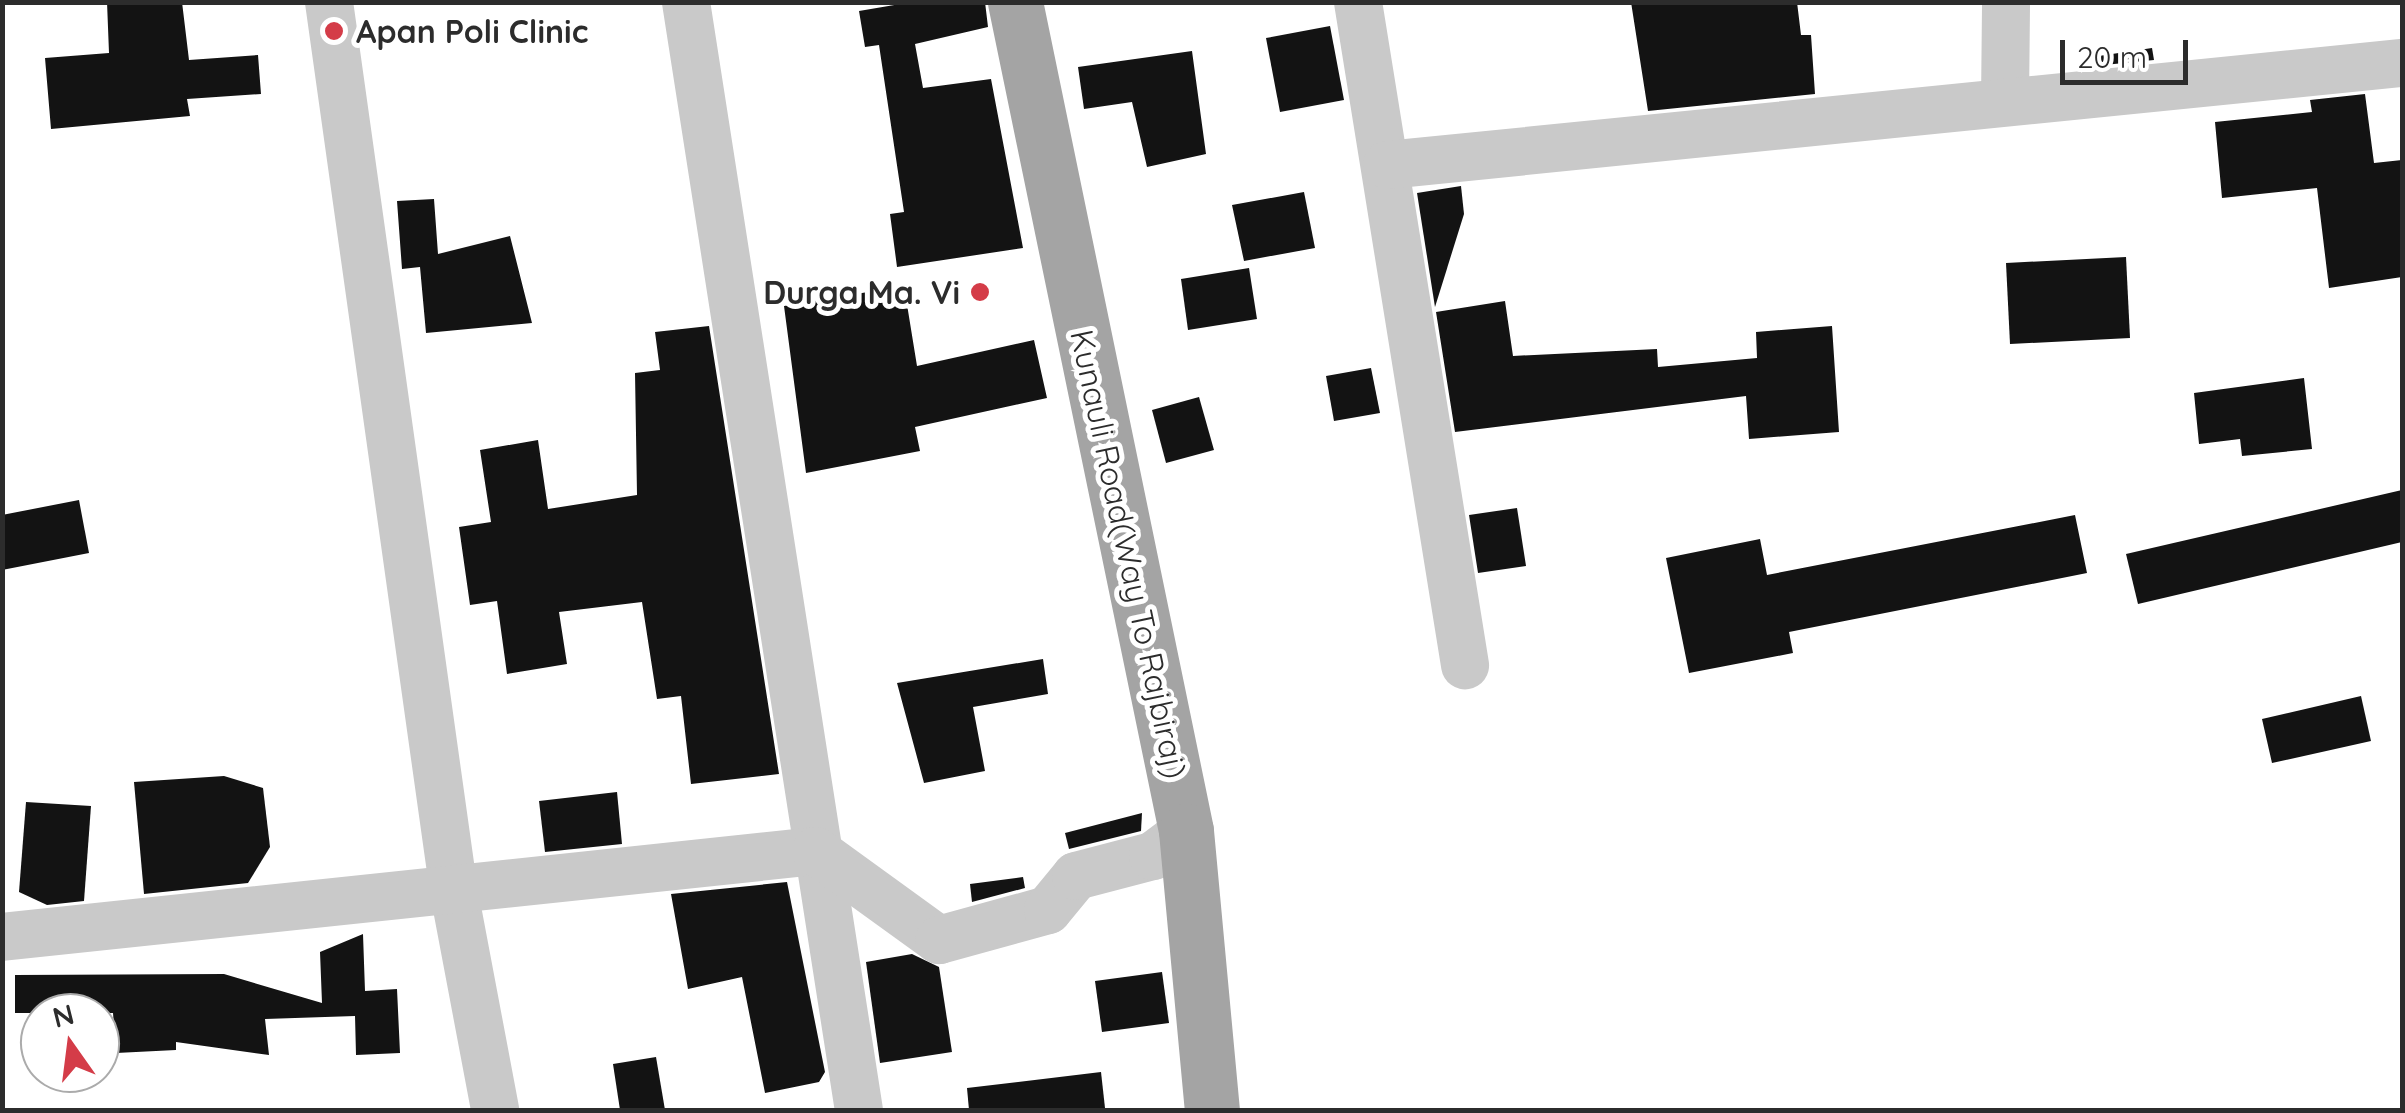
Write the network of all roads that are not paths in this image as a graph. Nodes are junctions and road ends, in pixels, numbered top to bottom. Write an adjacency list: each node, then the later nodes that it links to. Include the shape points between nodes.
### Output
1 (328, 2): 12 (street)
2 (686, 2): 11 (street)
3 (1016, 2): 10 (main road, Kunauli Road(Way To Rajbiraj))
4 (1358, 2): 8 (street)
5 (2006, 2): 7 (street)
6 (2402, 62): 7 (street)
7 (2005, 102): 8 (street)
8 (1387, 165): 9 (street)
9 (1465, 666)
10 (1186, 831): 11 (street, via 1154,856 1076,876 1048,910 939,940); 16 (main road, Kunauli Road(Way To Rajbiraj))
11 (816, 851): 12 (street); 15 (street)
12 (454, 892): 13 (street); 14 (street)
13 (2, 937)
14 (496, 1110)
15 (858, 1110)
16 (1212, 1110)

